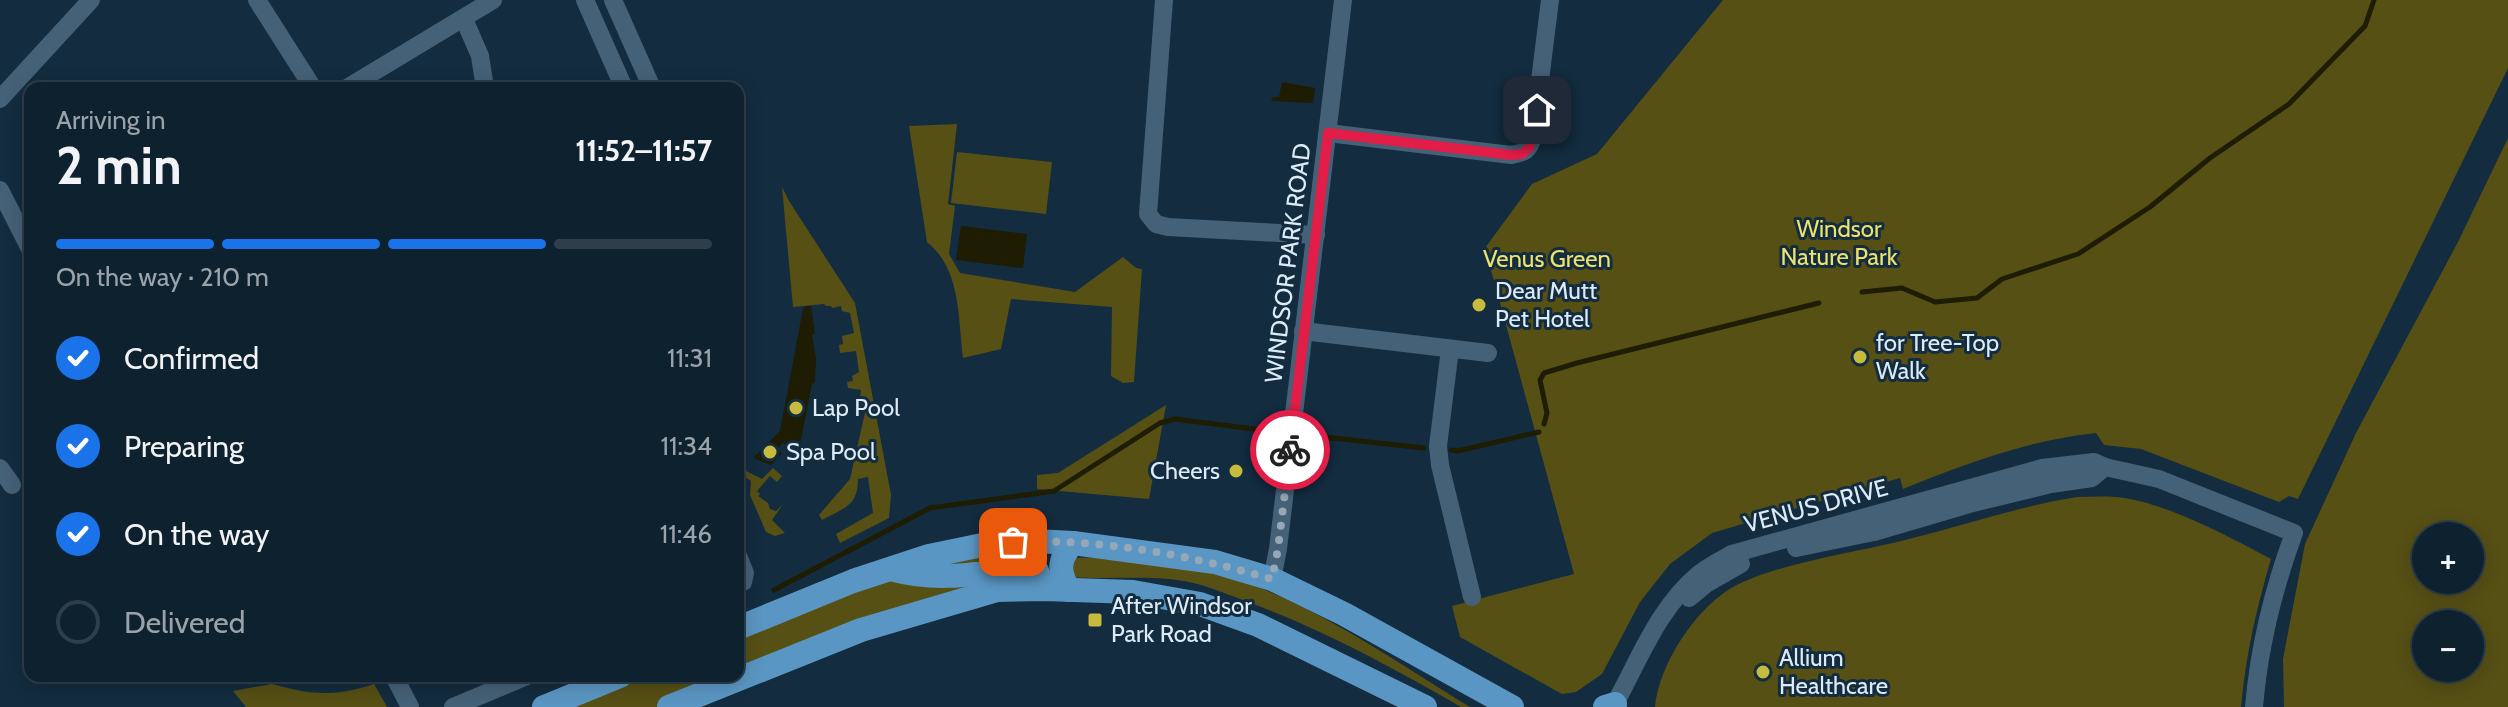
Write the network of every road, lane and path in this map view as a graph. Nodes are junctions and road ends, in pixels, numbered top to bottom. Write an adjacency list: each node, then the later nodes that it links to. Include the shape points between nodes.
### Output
1 (91, 0): 10 (street)
2 (257, 0): 11 (street)
3 (493, 0): 9 (street)
4 (585, 0): 14 (street)
5 (613, 0): 15 (street)
6 (1164, 0): 20 (street, via 1148,214 1156,224 1168,227)
7 (1343, 0): 18 (street, WINDSOR PARK ROAD)
8 (1550, 0): 18 (street, via 1533,137 1522,154)
9 (464, 19): 12 (street); 13 (street, via 480,56)
10 (25, 82)
11 (309, 82)
12 (357, 82)
13 (484, 82)
14 (621, 82)
15 (649, 82)
16 (24, 83): 17 (street)
17 (0, 99)
18 (1328, 133): 20 (street, WINDSOR PARK ROAD)
19 (0, 190): 21 (street)
20 (1316, 235): 22 (street, WINDSOR PARK ROAD)
21 (24, 237)
22 (1303, 331): 23 (street); 29 (street, WINDSOR PARK ROAD)
23 (1450, 349): 24 (street); 32 (street, via 1438,446)
24 (1488, 353)
25 (0, 468): 26 (street)
26 (12, 485)
27 (1073, 543): 28 (main road, via 992,543); 29 (main road, via 1215,562); 31 (main road, via 1060,564)
28 (892, 570): 30 (main road, via 939,577 1028,568 1037,571); 33 (main road)
29 (1272, 579): 45 (main road)
30 (1044, 589): 31 (main road); 34 (main road, via 997,590 861,630)
31 (1069, 590): 44 (main road, via 1133,592 1200,604 1258,625)
32 (1472, 597)
33 (744, 626)
34 (744, 677)
35 (397, 682): 40 (street)
36 (513, 682): 41 (street)
37 (605, 682): 42 (main road)
38 (731, 682): 43 (main road)
39 (1615, 706): 46 (street, VENUS DRIVE, via 1650,636 1701,572 1746,549 2042,468 2094,462 2159,479 2294,533 2269,609)
40 (410, 707)
41 (453, 707)
42 (544, 707)
43 (669, 707)
44 (1425, 707)
45 (1512, 707)
46 (2254, 707)

